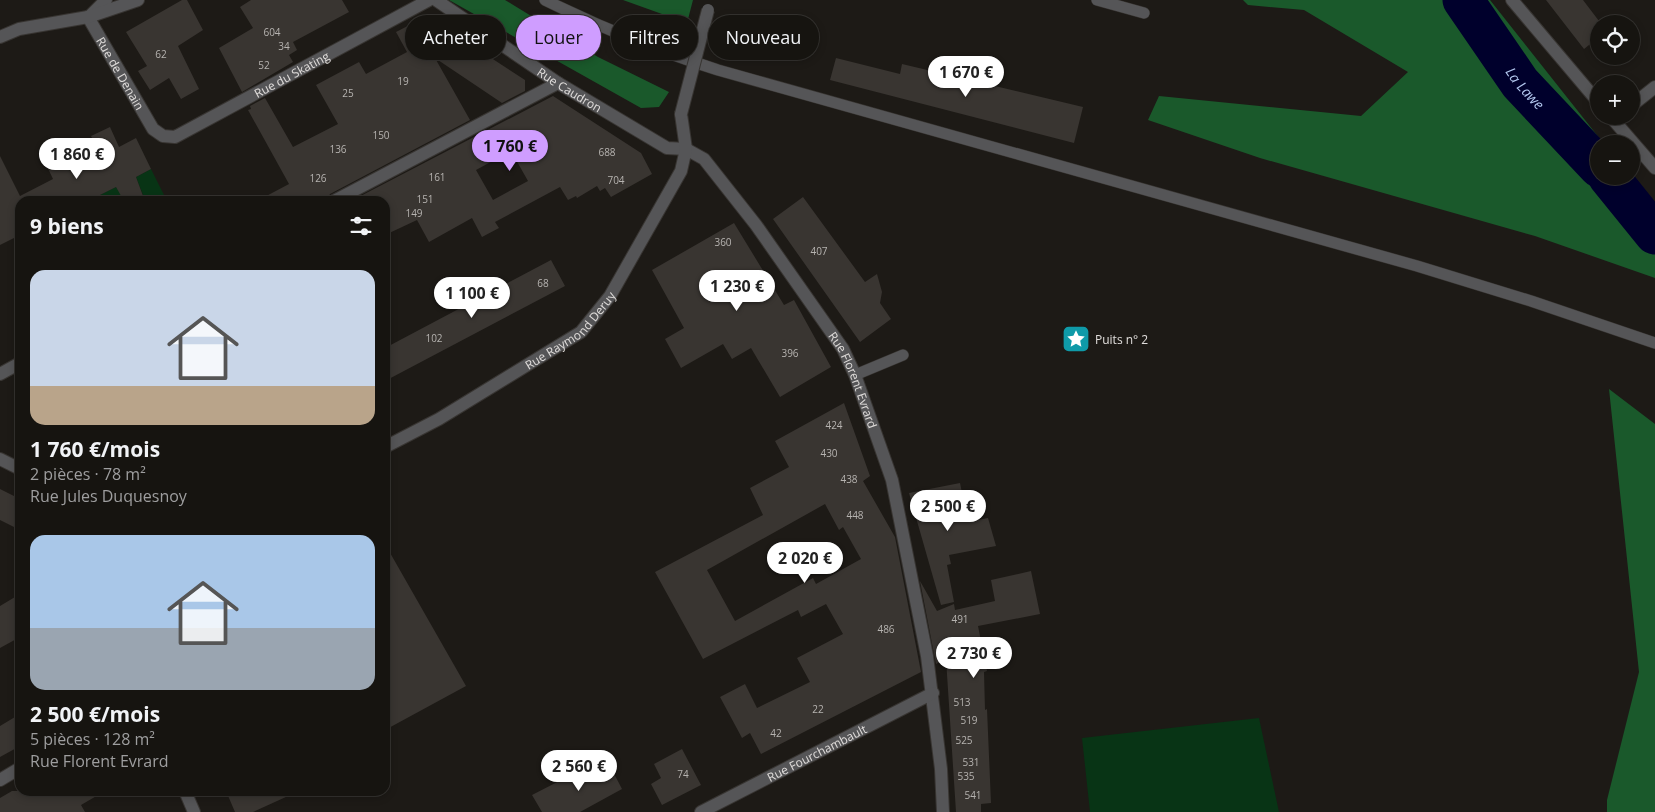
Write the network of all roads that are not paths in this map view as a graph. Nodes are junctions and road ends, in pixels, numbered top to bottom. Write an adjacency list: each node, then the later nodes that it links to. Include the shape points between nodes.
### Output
1 (106, 0): 10 (street)
2 (138, 0): 10 (street)
3 (428, 0): 17 (street, Rue du Skating, via 175,137 163,136)
4 (436, 0): 12 (street, Rue Caudron)
5 (545, 0): 21 (lane, via 604,29 718,70 1417,266)
6 (1097, 0): 9 (lane)
7 (1512, 0): 14 (street)
8 (709, 5): 18 (street, bridge, via 681,114)
9 (1144, 13)
10 (88, 17): 11 (street, via 19,29); 17 (street, Rue de Denain)
11 (0, 37)
12 (558, 83): 18 (street, Rue Caudron, via 667,148); 20 (street)
13 (1655, 87): 15 (street)
14 (1590, 92)
15 (1640, 99)
16 (1620, 125): 19 (street)
17 (153, 129)
18 (686, 149): 25 (street, Rue Florent Evrard, via 704,159 756,225 843,349); 26 (street, Rue Raymond Deruy, via 681,171 625,271 581,332 439,419)
19 (1655, 168)
20 (343, 196)
21 (1655, 343)
22 (903, 355): 25 (lane)
23 (15, 366): 24 (street)
24 (0, 374)
25 (855, 375): 29 (street, Rue Florent Evrard, via 892,480)
26 (390, 444)
27 (0, 459): 28 (street)
28 (15, 466)
29 (933, 693): 34 (street, Rue Fourchambault); 35 (street, Rue Florent Evrard)
30 (15, 771): 31 (street)
31 (0, 780)
32 (187, 796): 33 (street)
33 (194, 812)
34 (701, 812)
35 (943, 812)

